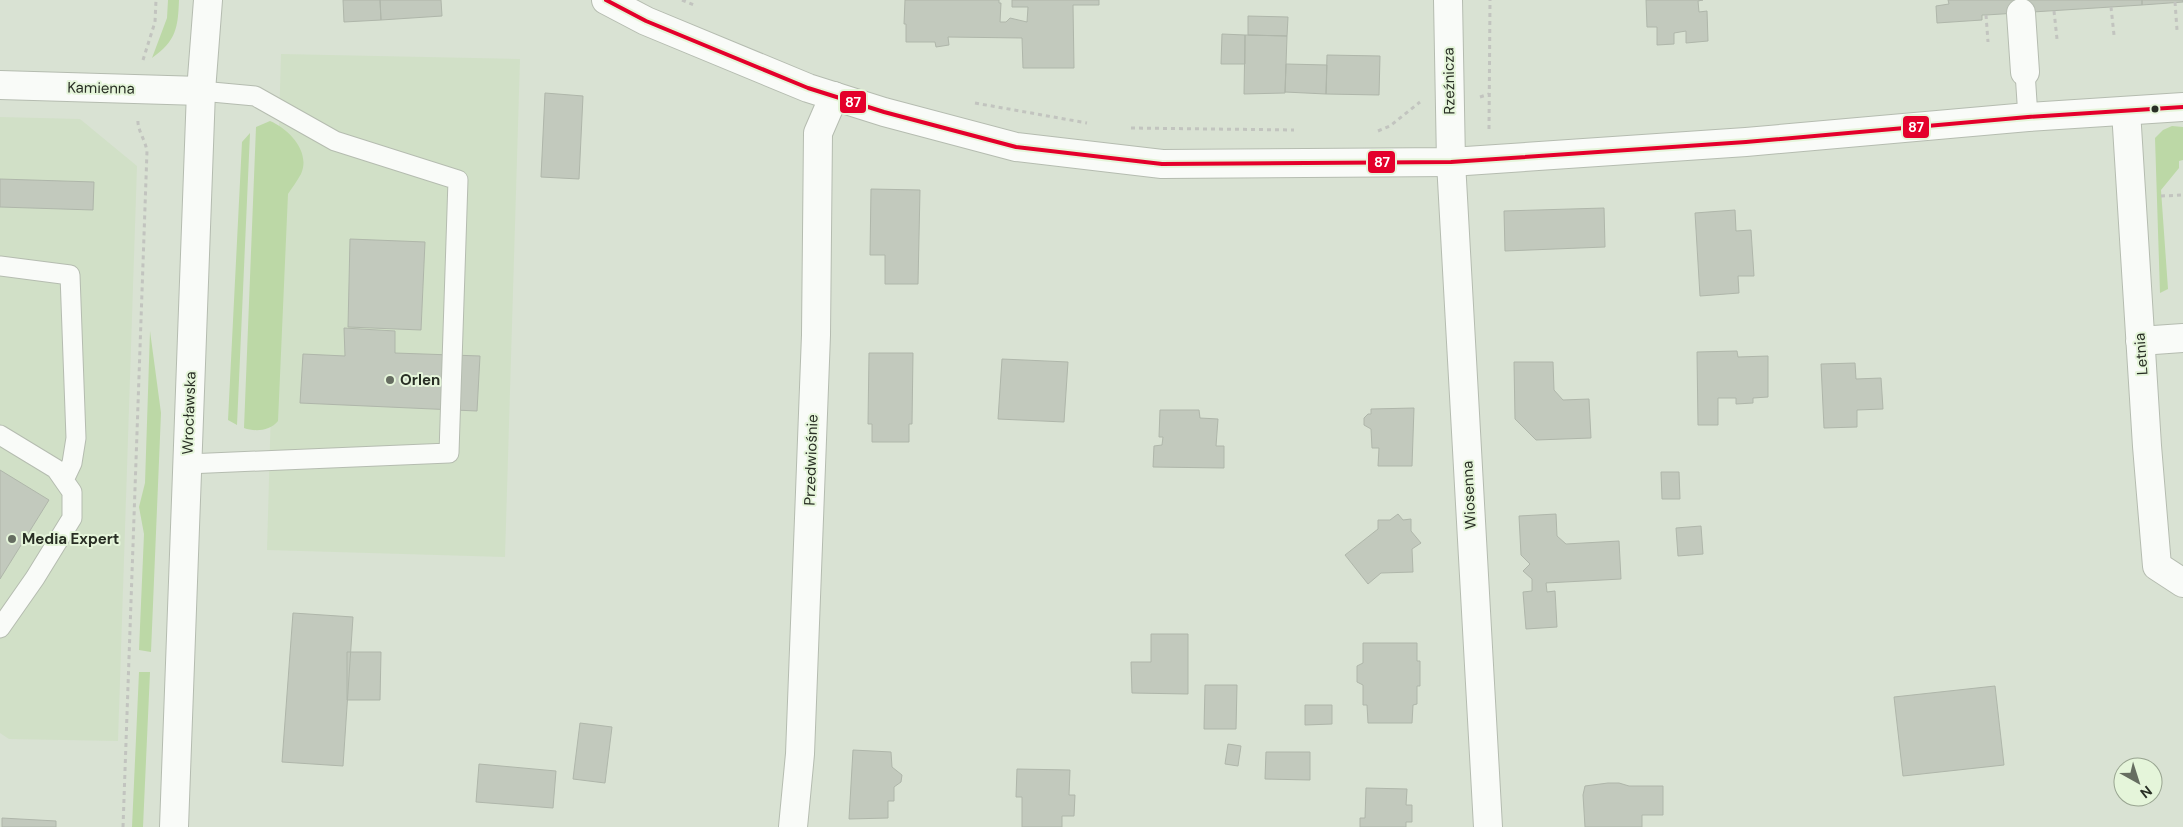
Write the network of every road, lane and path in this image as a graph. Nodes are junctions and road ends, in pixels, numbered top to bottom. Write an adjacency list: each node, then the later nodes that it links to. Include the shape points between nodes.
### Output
1 (156, 0): 20 (path, via 155,22 142,62)
2 (208, 0): 21 (street, Wrocławska)
3 (682, 0): 8 (path)
4 (1448, 0): 24 (street, Rzeźnicza)
5 (1490, 0): 18 (path)
6 (2174, 2): 13 (path)
7 (622, 4): 23 (street, via 646,21)
8 (698, 7)
9 (2111, 7): 14 (path)
10 (2054, 11): 15 (path)
11 (2021, 13): 17 (street)
12 (1986, 15): 16 (path)
13 (2177, 30)
14 (2114, 35)
15 (2057, 39)
16 (1988, 42)
17 (2025, 72): 28 (lane)
18 (1489, 84)
19 (0, 86): 20 (street, Kamienna)
20 (140, 88): 21 (street, Kamienna); 44 (path, via 138,128 147,151)
21 (201, 91): 40 (street, Wrocławska); 40 (lane, via 255,96 335,141 458,180 449,453)
22 (1489, 94): 24 (path)
23 (834, 96): 33 (street, via 1016,147 1162,164); 46 (street, Przedwiośnie, via 818,133 816,335 800,754)
24 (1450, 100): 32 (path, via 1420,102 1390,126); 33 (street, Rzeźnicza)
25 (971, 102): 29 (path)
26 (2183, 108): 27 (street)
27 (2126, 111): 28 (street); 38 (street, Letnia)
28 (2028, 117): 33 (street, via 1746,142)
29 (1096, 124)
30 (1122, 127): 31 (path)
31 (1298, 130)
32 (1376, 132)
33 (1451, 162): 47 (street, Wiosenna)
34 (2163, 196): 35 (path)
35 (2183, 196)
36 (0, 266): 41 (lane, via 70,274 76,438 72,463)
37 (2183, 338): 38 (street)
38 (2140, 341): 42 (street, Letnia, via 2157,566)
39 (0, 435): 41 (lane, via 56,469)
40 (187, 464): 45 (street, Wrocławska)
41 (64, 480): 43 (lane, via 72,492 72,518)
42 (2183, 583)
43 (0, 628)
44 (123, 827)
45 (174, 827)
46 (793, 827)
47 (1488, 827)

